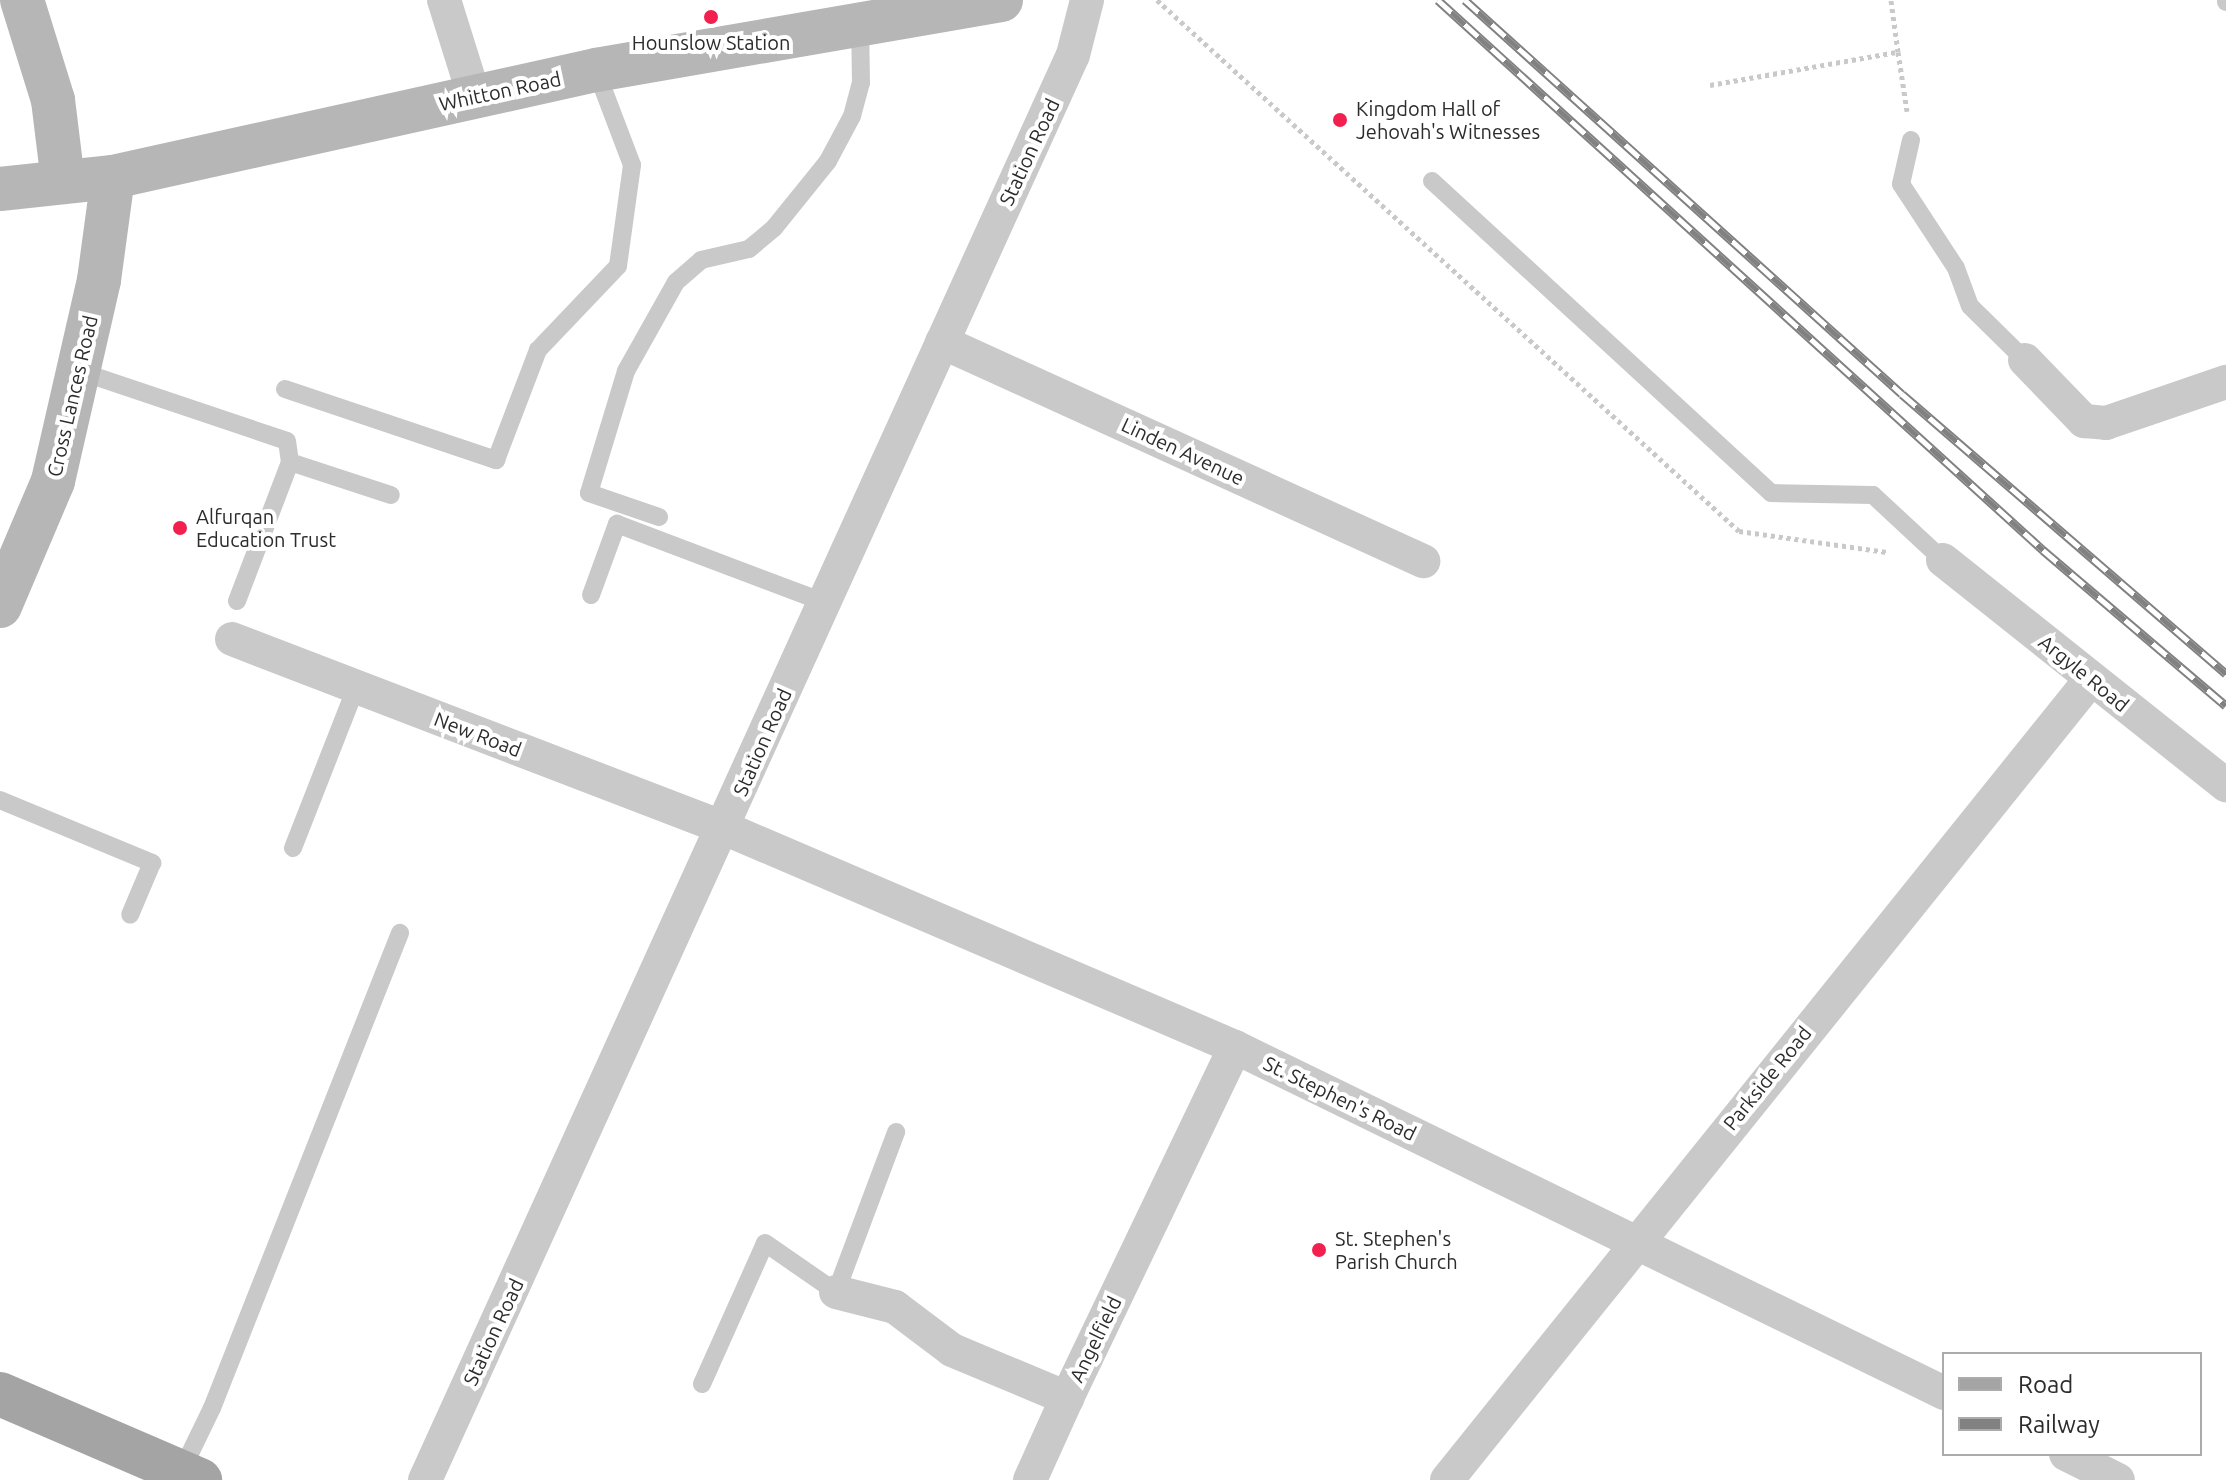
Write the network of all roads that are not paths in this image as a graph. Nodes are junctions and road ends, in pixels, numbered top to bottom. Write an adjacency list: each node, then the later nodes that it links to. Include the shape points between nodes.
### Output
1 (22, 0): 10 (main road, via 53,100)
2 (444, 0): 7 (street)
3 (1001, 0): 5 (main road, Whitton Road)
4 (1087, 0): 13 (street, Station Road, via 1073,55)
5 (869, 13): 6 (main road, Whitton Road); 20 (lane, via 852,116 828,161 774,228 749,249 712,255 691,267 660,303 626,371 589,493)
6 (596, 70): 7 (main road, Whitton Road); 17 (lane, via 632,165 618,266 538,350 496,460)
7 (474, 96): 9 (main road, Whitton Road)
8 (1911, 140): 14 (lane, via 1901,184 1956,268 1970,306)
9 (113, 177): 10 (main road, Whitton Road); 15 (main road, Cross Lances Road)
10 (63, 181): 12 (main road, Whitton Road)
11 (1432, 181): 21 (lane, via 1771,493 1873,495)
12 (0, 189)
13 (942, 342): 22 (street, Linden Avenue); 25 (street, Station Road)
14 (2025, 360): 16 (street, via 2084,421 2106,423)
15 (79, 371): 18 (lane, via 287,441); 26 (main road, Cross Lances Road, via 53,481)
16 (2226, 382)
17 (285, 389)
18 (290, 462): 19 (lane); 24 (lane)
19 (391, 495)
20 (659, 517)
21 (1943, 560): 28 (street, Argyle Road)
22 (1423, 561)
23 (591, 595): 25 (lane, via 617,524)
24 (237, 601)
25 (823, 602): 32 (street, Station Road)
26 (0, 606)
27 (232, 639): 29 (street, New Road)
28 (2091, 679): 30 (street, Argyle Road); 38 (street, Parkside Road)
29 (356, 687): 32 (street, New Road); 33 (lane)
30 (2226, 785)
31 (0, 800): 34 (lane, via 152,863)
32 (724, 828): 36 (street, St. Stephen's Road); 46 (street, Station Road)
33 (293, 848)
34 (130, 915)
35 (400, 933): 45 (lane, via 212,1408)
36 (1235, 1047): 38 (street, St. Stephen's Road); 43 (street, Angelfield)
37 (896, 1132): 39 (lane)
38 (1637, 1240): 41 (street, St. Stephen's Road); 48 (street, Parkside Road)
39 (836, 1292): 40 (lane, via 765,1243); 43 (street, Angelfield, via 895,1307 952,1350)
40 (702, 1384)
41 (1942, 1392)
42 (0, 1394): 45 (main road)
43 (1067, 1398): 47 (street)
44 (2070, 1456): 49 (street)
45 (190, 1476)
46 (425, 1480)
47 (1030, 1480)
48 (1447, 1480)
49 (2118, 1480)

